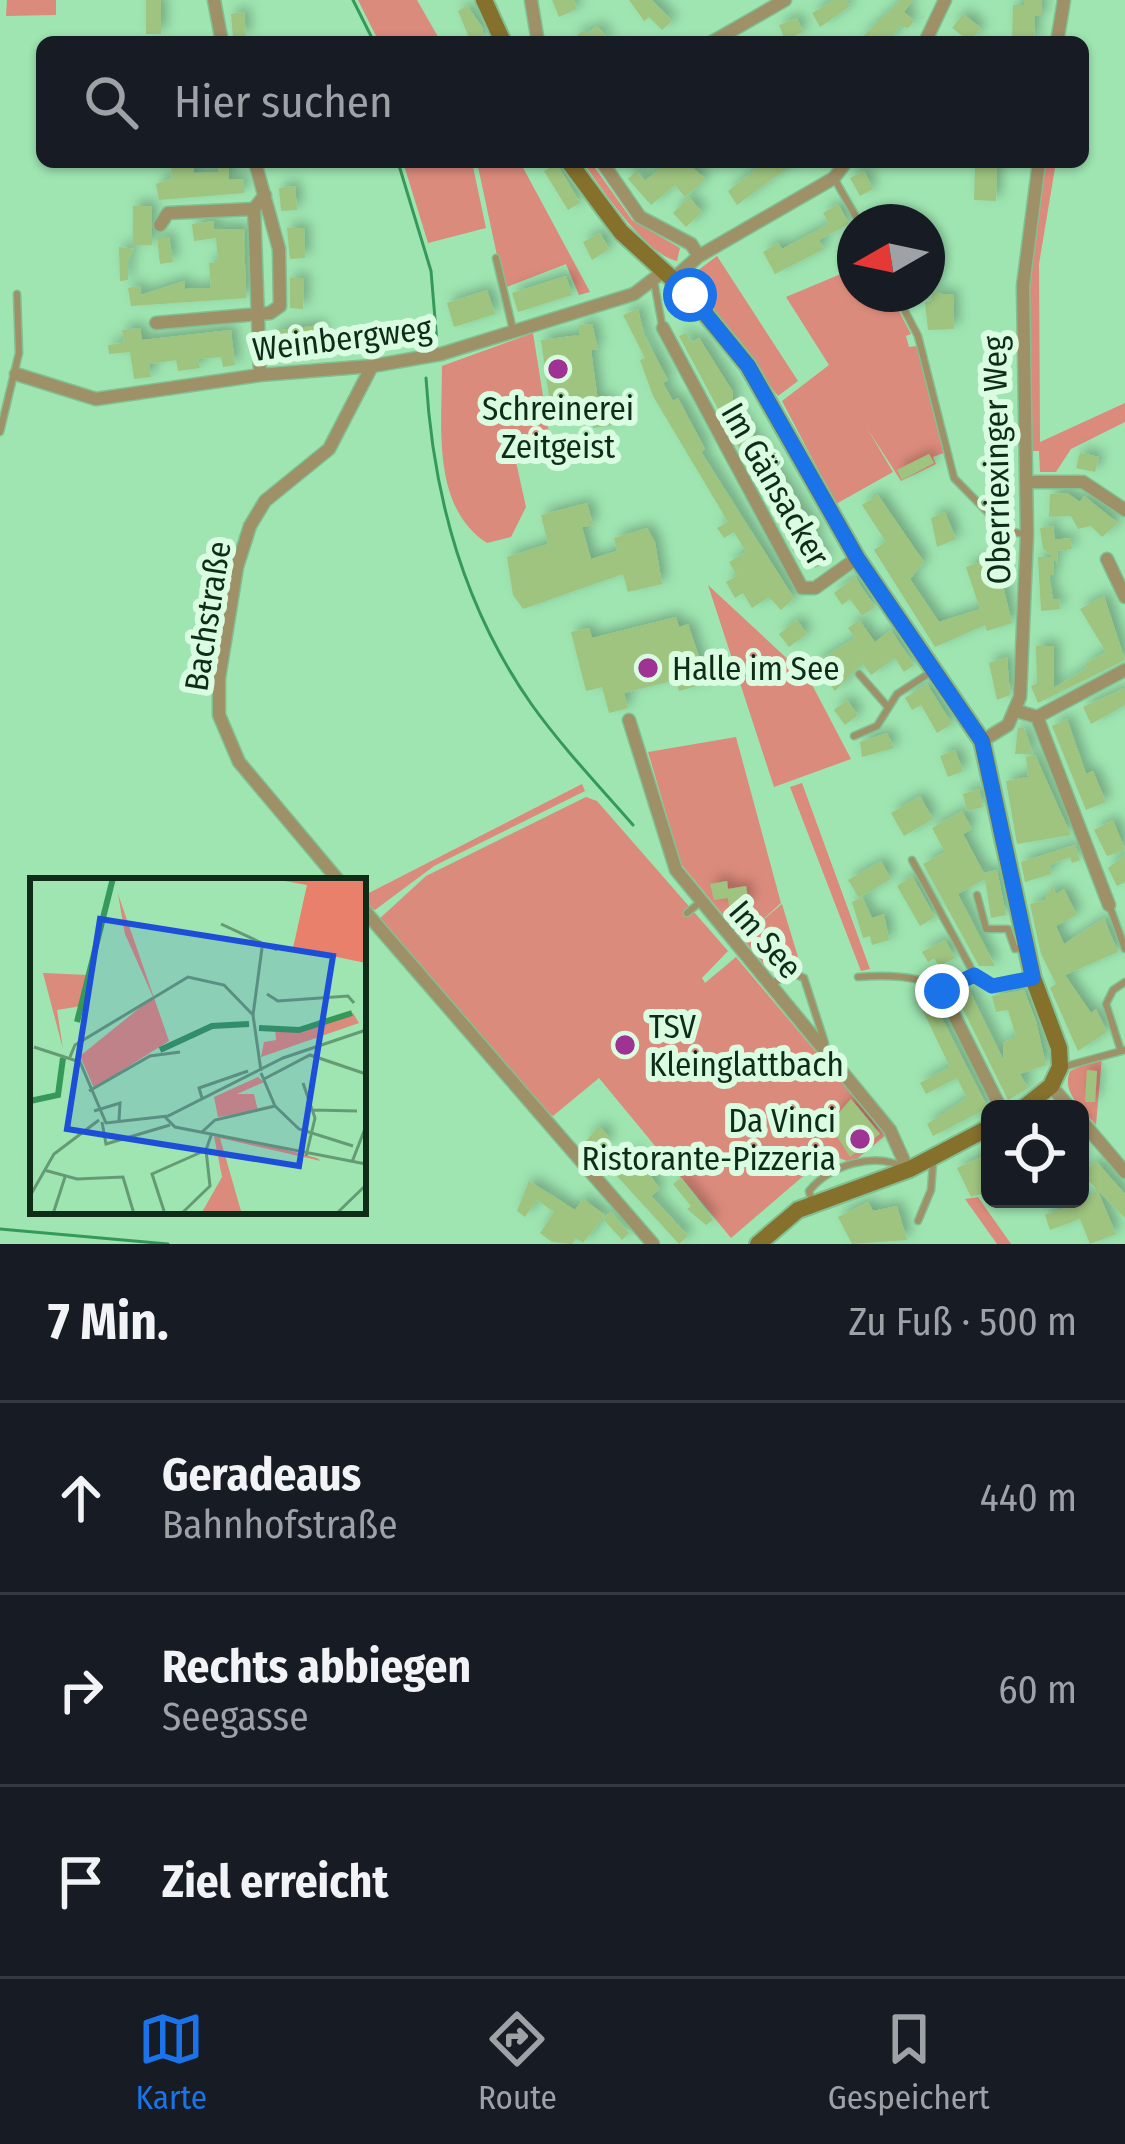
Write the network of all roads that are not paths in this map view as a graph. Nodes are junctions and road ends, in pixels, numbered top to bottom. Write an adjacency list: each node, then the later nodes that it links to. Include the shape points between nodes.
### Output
1 (214, 0): 7 (street)
2 (484, 0): 8 (main road)
3 (531, 0): 9 (street)
4 (785, 0): 10 (street)
5 (945, 0): 11 (street)
6 (1064, 0): 12 (street)
7 (221, 36)
8 (500, 36)
9 (537, 36)
10 (722, 36)
11 (928, 36)
12 (1058, 36)
13 (257, 168): 19 (street)
14 (573, 168): 25 (main road)
15 (606, 168): 23 (street, via 640,217)
16 (841, 168): 18 (street)
17 (1038, 168): 36 (street, Oberriexinger Weg, via 1023,286)
18 (834, 178): 20 (lane); 23 (street, Weinbergweg)
19 (265, 195): 21 (street); 28 (street, via 280,306)
20 (849, 204)
21 (254, 209): 22 (street, via 168,213); 28 (street)
22 (160, 225)
23 (699, 256): 25 (street, Weinbergweg)
24 (496, 258): 31 (lane)
25 (664, 277): 30 (lane, Im Gänsacker); 31 (street, Weinbergweg, via 634,295); 39 (main road, via 748,366)
26 (17, 294): 33 (lane)
27 (905, 312): 38 (lane, via 954,478 1005,530)
28 (255, 314): 29 (street); 34 (street)
29 (156, 323)
30 (663, 328): 39 (street, Im Gänsacker, via 802,588 815,588)
31 (514, 332): 32 (street, Weinbergweg)
32 (372, 366): 34 (street, Weinbergweg); 52 (street, Bachstraße, via 329,449 257,512 237,568 219,678 219,715 238,762)
33 (16, 374): 34 (street, Weinbergweg, via 96,399); 35 (lane)
34 (260, 375)
35 (0, 432)
36 (1026, 482): 37 (street, via 1083,482); 38 (street, Oberriexinger Weg)
37 (1123, 504)
38 (1027, 535): 46 (street, Oberriexinger Weg)
39 (857, 558): 42 (main road)
40 (1107, 560): 41 (street)
41 (1125, 597)
42 (935, 670): 45 (lane); 50 (main road)
43 (1125, 670): 47 (street)
44 (859, 674): 45 (lane)
45 (888, 707): 49 (lane, via 877,726)
46 (1017, 711): 47 (street); 50 (street)
47 (1037, 717): 54 (street)
48 (629, 720): 62 (street, Im See, via 693,908)
49 (854, 736)
50 (982, 741): 56 (main road)
51 (911, 860): 58 (lane)
52 (336, 878)
53 (977, 895): 56 (lane, via 986,928 1008,928 1015,949)
54 (1108, 905): 57 (lane)
55 (366, 912): 77 (street)
56 (1025, 947): 60 (main road)
57 (1125, 949)
58 (974, 975): 60 (street, via 992,986); 63 (street)
59 (858, 977): 63 (lane)
60 (1033, 978): 66 (main road)
61 (1125, 982): 64 (lane, via 1106,1004)
62 (770, 985): 65 (street, Im See); 65 (lane, via 792,973 804,978)
63 (942, 991): 68 (street)
64 (1123, 1050): 66 (lane)
65 (827, 1052): 74 (street, Im See, via 890,1130)
66 (1060, 1067): 67 (main road)
67 (1051, 1086): 69 (main road); 70 (street)
68 (996, 1100)
69 (1033, 1100)
70 (1063, 1100)
71 (1089, 1130): 75 (street)
72 (981, 1132): 73 (main road)
73 (931, 1159): 74 (main road); 76 (lane, via 936,1168)
74 (908, 1170): 78 (main road, via 812,1204 780,1220)
75 (1125, 1172)
76 (918, 1221)
77 (653, 1244)
78 (758, 1244)

